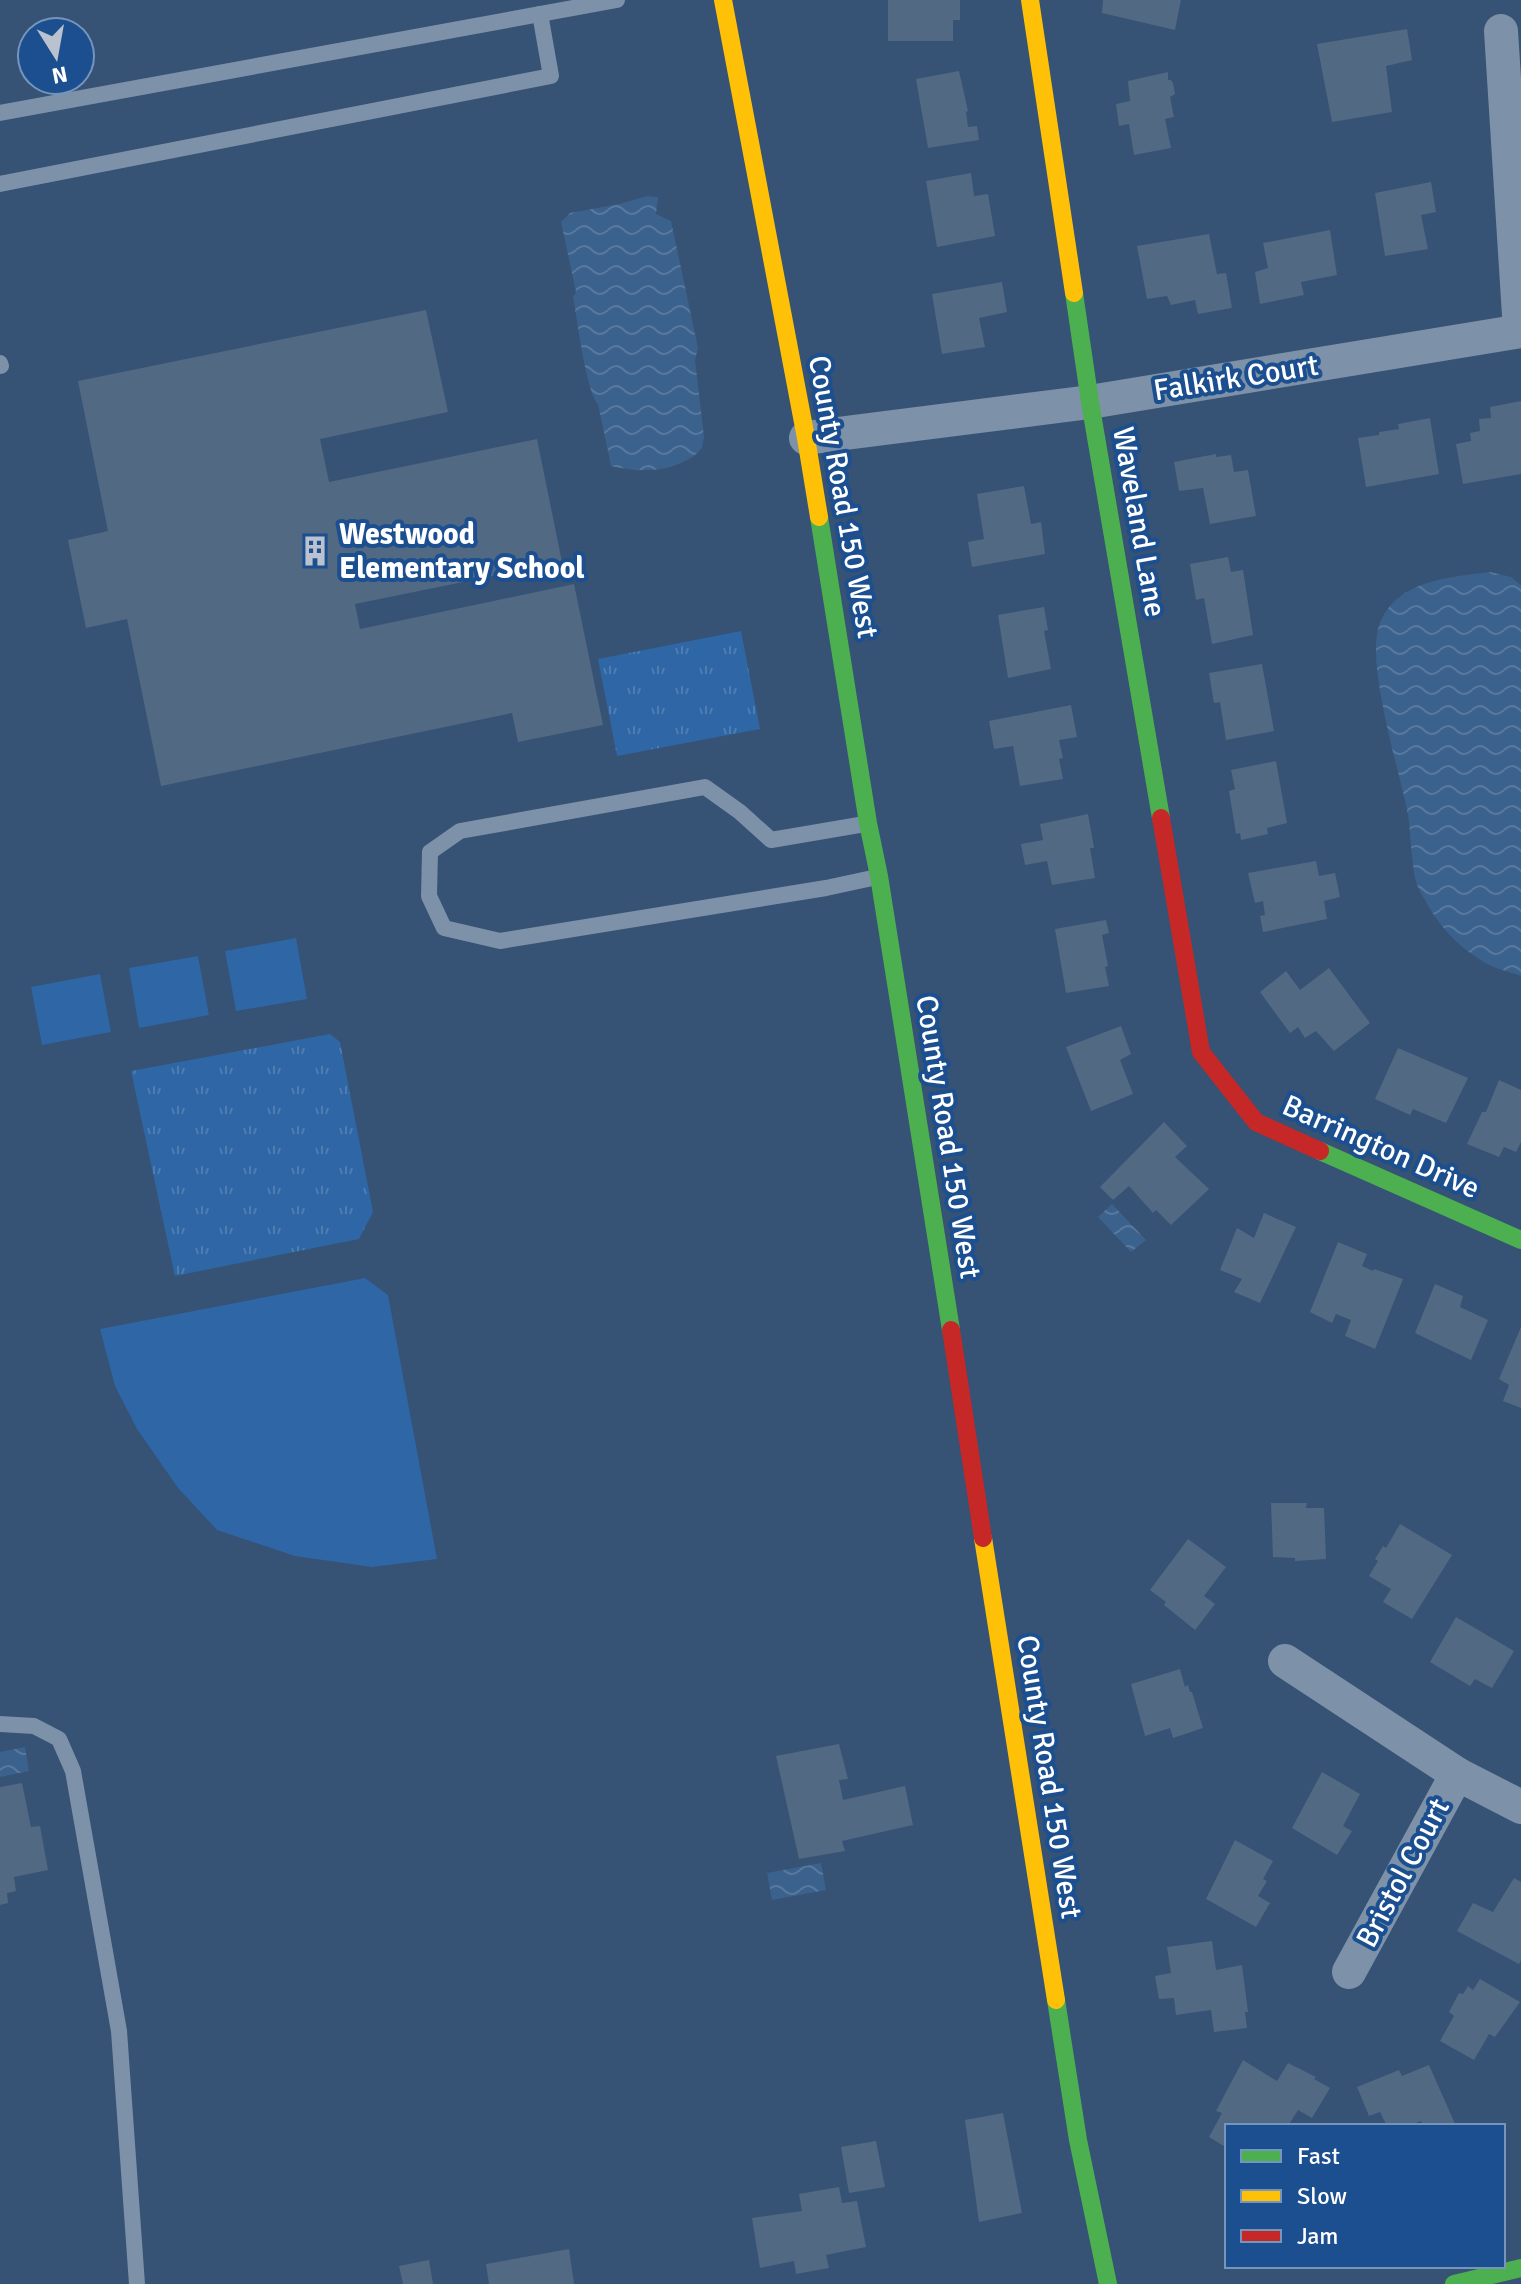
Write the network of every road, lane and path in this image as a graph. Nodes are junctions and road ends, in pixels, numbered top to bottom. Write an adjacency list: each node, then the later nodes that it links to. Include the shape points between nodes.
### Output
1 (617, 0): 4 (lane)
2 (723, 0): 10 (street, County Road 150 West)
3 (1030, 0): 9 (street, Waveland Lane)
4 (540, 14): 6 (lane); 7 (lane, via 551,76)
5 (1501, 31): 8 (street)
6 (0, 113)
7 (0, 184)
8 (1520, 331): 9 (street, Falkirk Court)
9 (1090, 402): 10 (street, Falkirk Court); 13 (street, Waveland Lane)
10 (806, 438): 11 (street, County Road 150 West)
11 (868, 823): 12 (street, County Road 150 West); 12 (lane, via 771,840 705,787 460,831 430,852 429,896 444,928 500,941)
12 (879, 876): 22 (street, County Road 150 West, via 1078,2140)
13 (1201, 1052): 14 (street, Barrington Drive, via 1256,1122)
14 (1521, 1240)
15 (1285, 1661): 17 (street)
16 (0, 1724): 21 (lane, via 34,1726 59,1739 73,1771 119,2031)
17 (1457, 1774): 18 (street); 19 (street, Bristol Court)
18 (1521, 1807)
19 (1349, 1972)
20 (1521, 2268): 23 (street)
21 (137, 2284)
22 (1108, 2284)
23 (1454, 2284)

